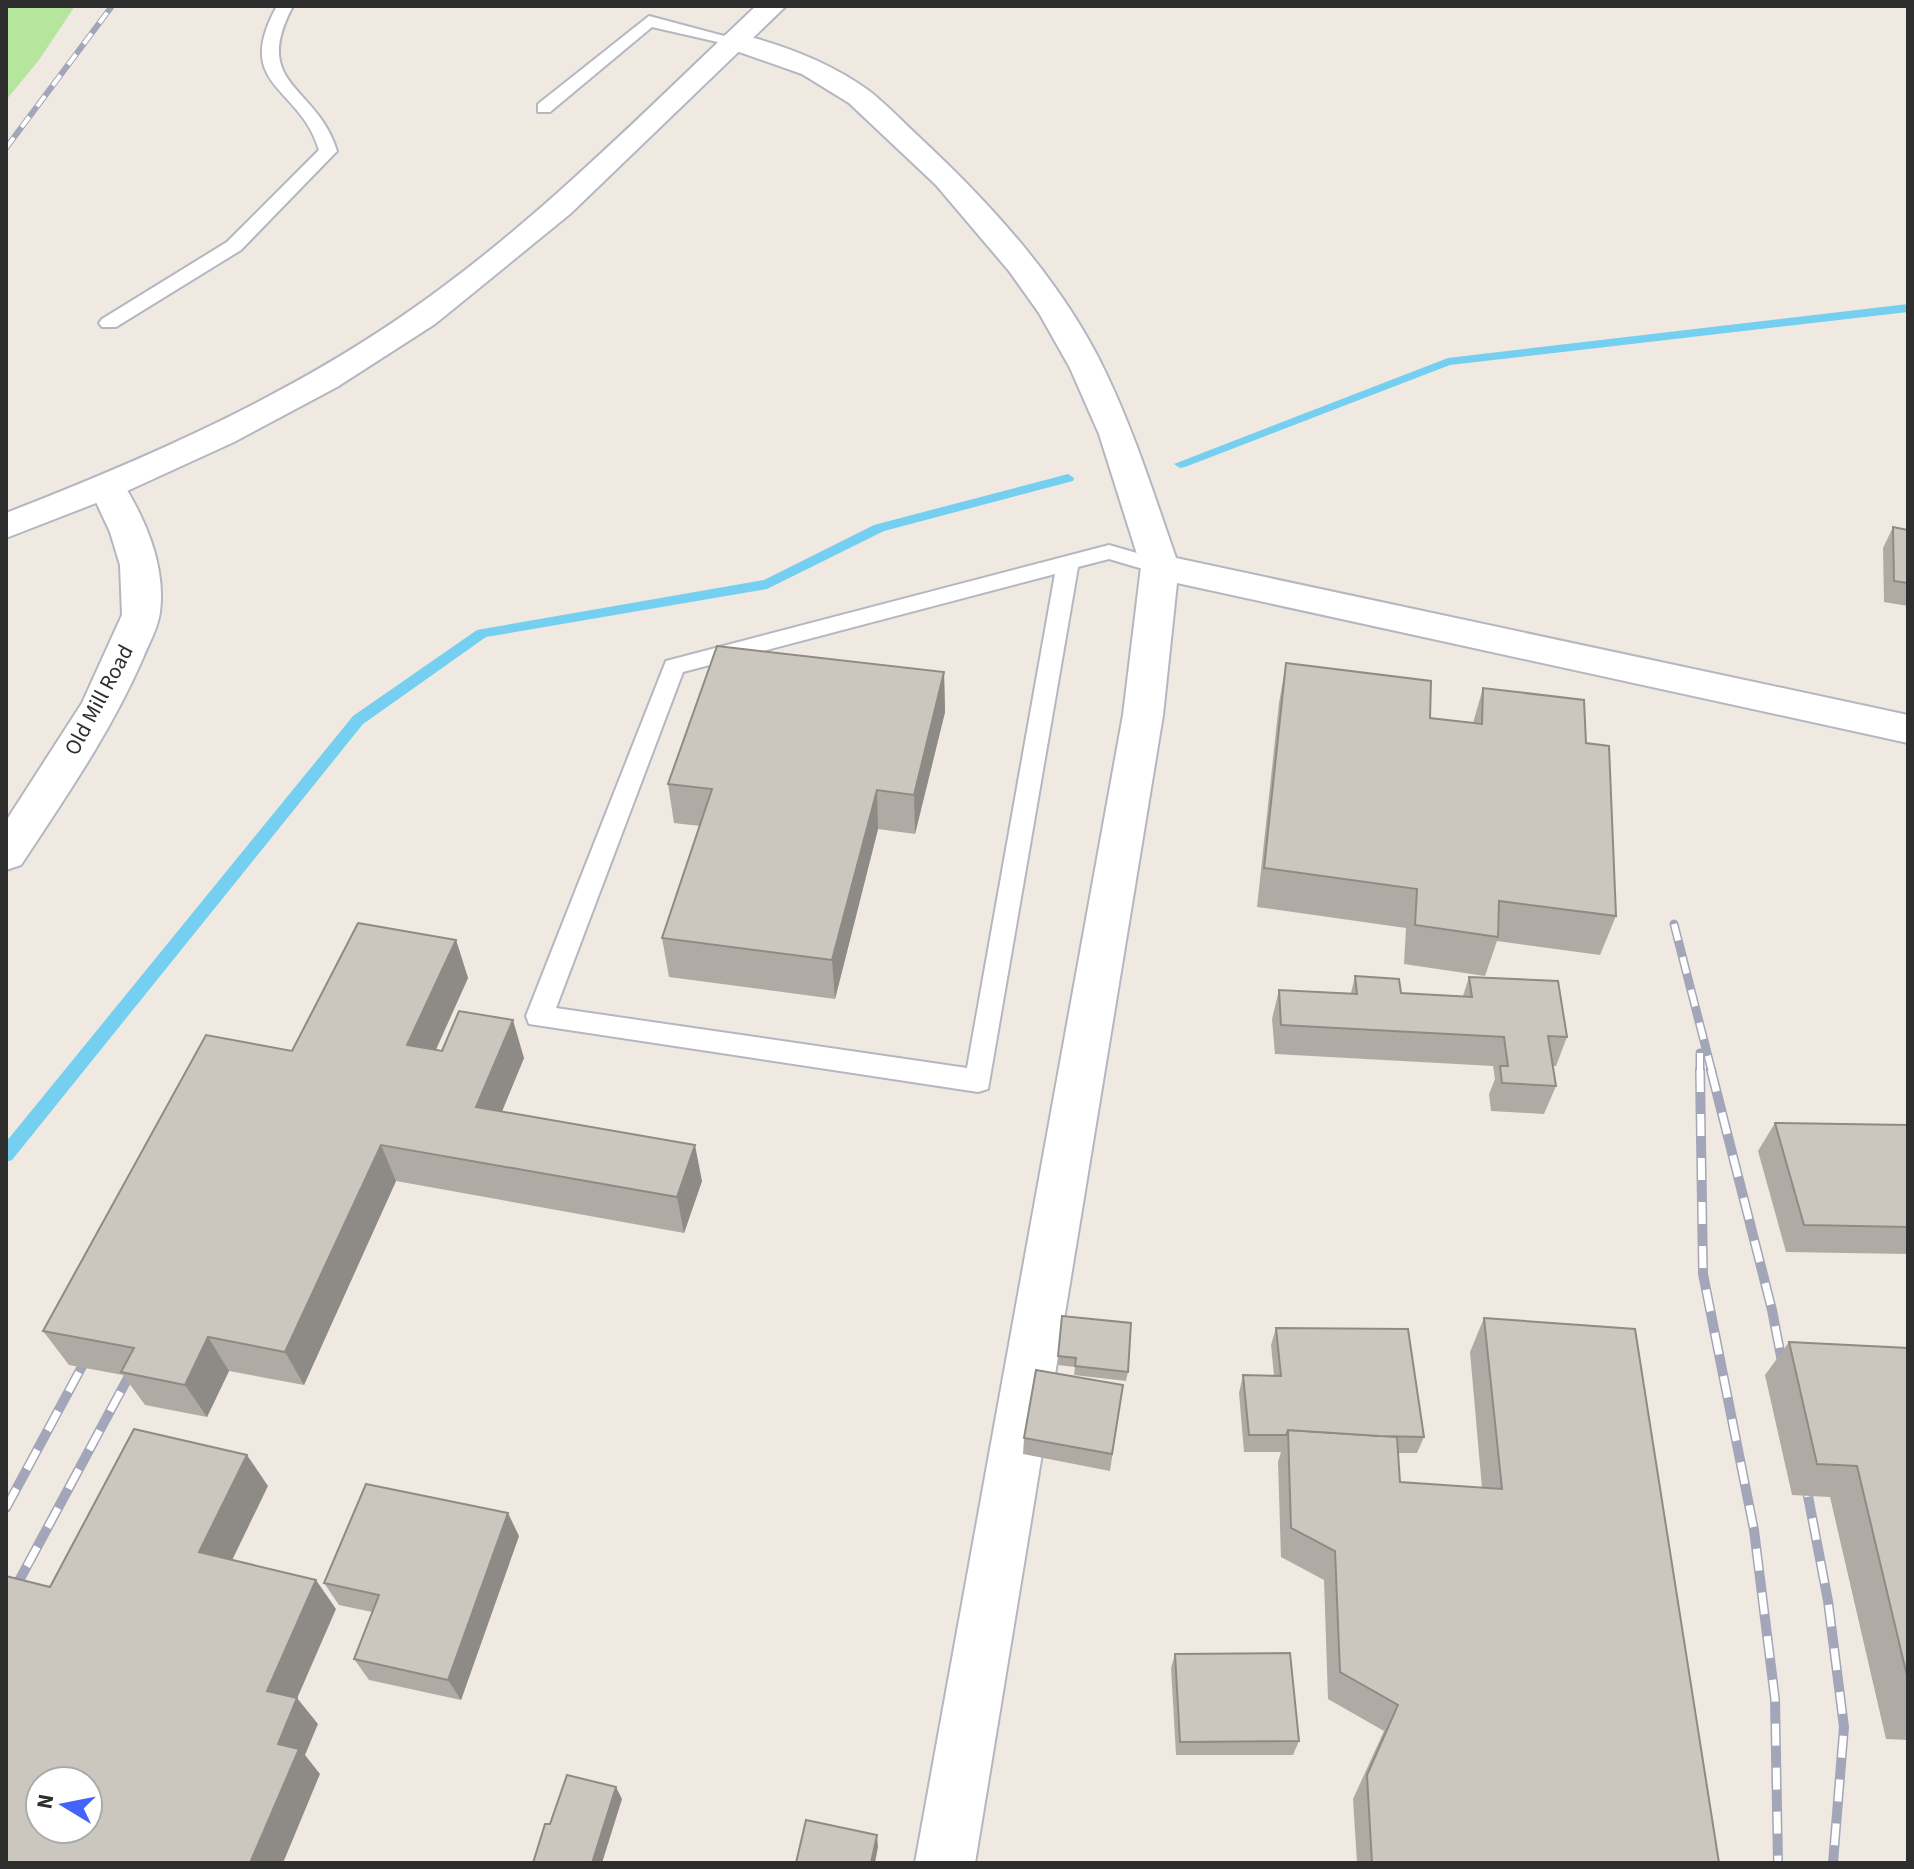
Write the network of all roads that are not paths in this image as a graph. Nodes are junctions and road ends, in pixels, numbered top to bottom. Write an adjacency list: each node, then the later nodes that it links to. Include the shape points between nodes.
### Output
1 (285, 6): 7 (lane, via 265,48 283,90 318,124 328,151 234,246)
2 (666, 6): 4 (lane)
3 (772, 6): 5 (street)
4 (649, 21): 5 (lane); 6 (lane)
5 (735, 41): 8 (street, via 528,235 422,317 270,409); 11 (street, via 812,68 859,97 947,179 1020,264 1087,368 1116,434)
6 (544, 108)
7 (109, 323)
8 (107, 487): 9 (street); 13 (street, Old Mill Road, via 129,526 139,568 141,616 114,681)
9 (6, 526)
10 (1068, 563): 10 (lane, via 674,667 539,1016 978,1081); 11 (lane, via 1109,552)
11 (1160, 567): 12 (street); 14 (street, via 1141,731)
12 (1908, 729)
13 (6, 854)
14 (945, 1863)

